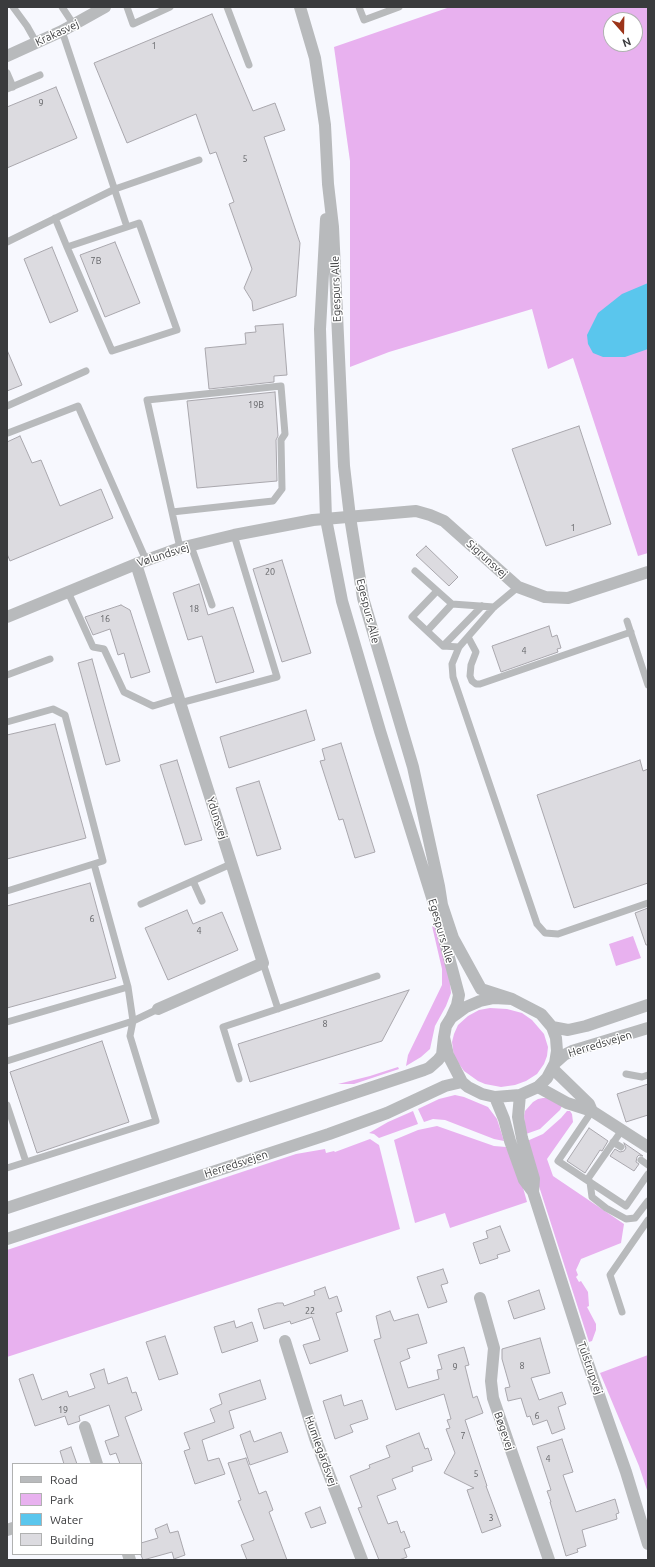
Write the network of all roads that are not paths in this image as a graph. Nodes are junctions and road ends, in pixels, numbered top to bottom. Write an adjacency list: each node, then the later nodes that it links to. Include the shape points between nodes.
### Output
1 (13, 7): 12 (lane)
2 (62, 7): 10 (lane)
3 (105, 7): 10 (street, Krakasvej)
4 (126, 7): 5 (lane, via 133,24)
5 (170, 7)
6 (226, 7): 14 (lane)
7 (300, 7): 19 (street, Egespurs Alle, via 315,58 325,125)
8 (359, 7): 9 (lane, via 364,20)
9 (399, 7)
10 (74, 25): 11 (street, Krakasvej)
11 (62, 32): 12 (street, Krakasvej); 20 (lane)
12 (36, 42): 13 (street, Krakasvej)
13 (7, 56)
14 (249, 65)
15 (7, 73): 17 (lane)
16 (40, 75): 17 (lane)
17 (10, 88)
18 (199, 160): 20 (lane)
19 (328, 184): 29 (street, Egespurs Alle, via 333,228 344,466); 30 (street, Egespurs Alle, via 320,329)
20 (115, 189): 21 (lane); 22 (lane)
21 (55, 218): 23 (lane); 24 (lane)
22 (127, 227): 24 (lane); 24 (lane, via 139,223 177,330 112,351)
23 (7, 242)
24 (67, 247)
25 (86, 371): 26 (lane)
26 (7, 406)
27 (8, 433): 33 (lane, via 78,406)
28 (172, 512): 28 (lane, via 147,400 281,386 284,434 281,440 282,489 273,501); 32 (lane)
29 (350, 517): 30 (street, Sigrunsvej); 36 (street, Sigrunsvej, via 416,511 444,520); 65 (street, Egespurs Alle, via 363,598 414,767 442,905 453,938 481,989)
30 (326, 519): 31 (street, Vølundsvej); 69 (street, Egespurs Alle, via 342,601 439,920 459,995)
31 (234, 535): 32 (street, Vølundsvej); 53 (lane, via 277,677)
32 (186, 547): 33 (street, Vølundsvej); 40 (lane)
33 (141, 562): 38 (street, Vølundsvej); 53 (street, Ydunsvej)
34 (415, 571): 37 (lane)
35 (648, 572): 36 (street, Sigrunsvej, via 568,598 545,597)
36 (518, 587): 42 (lane)
37 (438, 591): 39 (lane); 45 (lane, via 412,617)
38 (68, 592): 43 (street, Vølundsvej); 53 (lane, via 93,647 104,649 124,692 154,706)
39 (452, 604): 41 (lane); 45 (lane)
40 (212, 605)
41 (482, 606): 42 (lane); 48 (lane)
42 (494, 607): 47 (lane)
43 (7, 617)
44 (627, 621): 46 (lane)
45 (427, 631): 48 (lane)
46 (631, 632): 47 (lane, via 480,684 472,681 470,676 470,665 476,652); 52 (lane)
47 (468, 637): 49 (lane)
48 (443, 646): 49 (lane)
49 (459, 647): 60 (lane, via 452,664 456,689 537,924 545,933 558,934)
50 (50, 660): 51 (lane)
51 (7, 675)
52 (648, 685)
53 (180, 701): 56 (street, Ydunsvej)
54 (7, 722): 55 (lane, via 53,710 65,715 103,861)
55 (94, 864): 58 (lane); 64 (lane)
56 (232, 864): 57 (lane); 62 (street, Ydunsvej)
57 (193, 881): 59 (lane); 61 (lane)
58 (7, 891)
59 (202, 901)
60 (648, 903)
61 (141, 904)
62 (263, 964): 67 (street); 68 (lane)
63 (376, 976): 68 (lane)
64 (128, 987): 70 (lane); 71 (lane)
65 (512, 1000): 69 (street, via 494,998 480,1001); 72 (street, via 541,1014)
66 (648, 1005): 72 (street, Herredsvejen, via 568,1030)
67 (158, 1009): 70 (lane)
68 (278, 1009): 79 (lane, via 223,1027)
69 (451, 1018): 74 (street)
70 (133, 1021): 75 (lane); 91 (lane, via 130,1036 156,1121)
71 (7, 1022)
72 (552, 1027): 76 (street, via 557,1051)
73 (648, 1028): 76 (street, Herredsvejen, via 572,1051 564,1055)
74 (444, 1037): 80 (street, via 448,1056); 98 (street, via 442,1055 424,1070)
75 (7, 1061)
76 (554, 1066): 81 (street); 85 (street, via 589,1104)
77 (626, 1074): 78 (lane, via 642,1077)
78 (648, 1075)
79 (239, 1079)
80 (462, 1082): 83 (street, via 482,1094); 100 (street, Herredsvejen, via 445,1086 387,1113 329,1134)
81 (538, 1087): 82 (street); 85 (street, via 568,1103)
82 (520, 1095): 83 (street); 96 (street, Tulstrupvej, via 518,1117 534,1179)
83 (495, 1097): 96 (street, Tulstrupvej, via 524,1180)
84 (7, 1105): 91 (lane)
85 (592, 1111): 86 (street); 95 (lane, via 558,1161)
86 (622, 1130): 87 (lane); 88 (street)
87 (613, 1142): 89 (lane); 95 (lane)
88 (646, 1144)
89 (621, 1147)
90 (641, 1160): 92 (lane)
91 (26, 1162): 93 (lane)
92 (648, 1165)
93 (7, 1168)
94 (648, 1174): 95 (lane, via 626,1206)
95 (588, 1181): 97 (lane, via 592,1196 606,1208 626,1219 635,1218)
96 (533, 1192): 106 (street, Tulstrupvej)
97 (648, 1201)
98 (7, 1208)
99 (648, 1220): 102 (lane, via 610,1275)
100 (7, 1239)
101 (480, 1298): 108 (street, Bøgevej, via 494,1348 491,1381 493,1398)
102 (622, 1312)
103 (285, 1341): 107 (street, Humlegårdsvej, via 315,1438)
104 (85, 1427): 105 (street)
105 (98, 1463)
106 (648, 1544)
107 (362, 1560)
108 (549, 1560)

